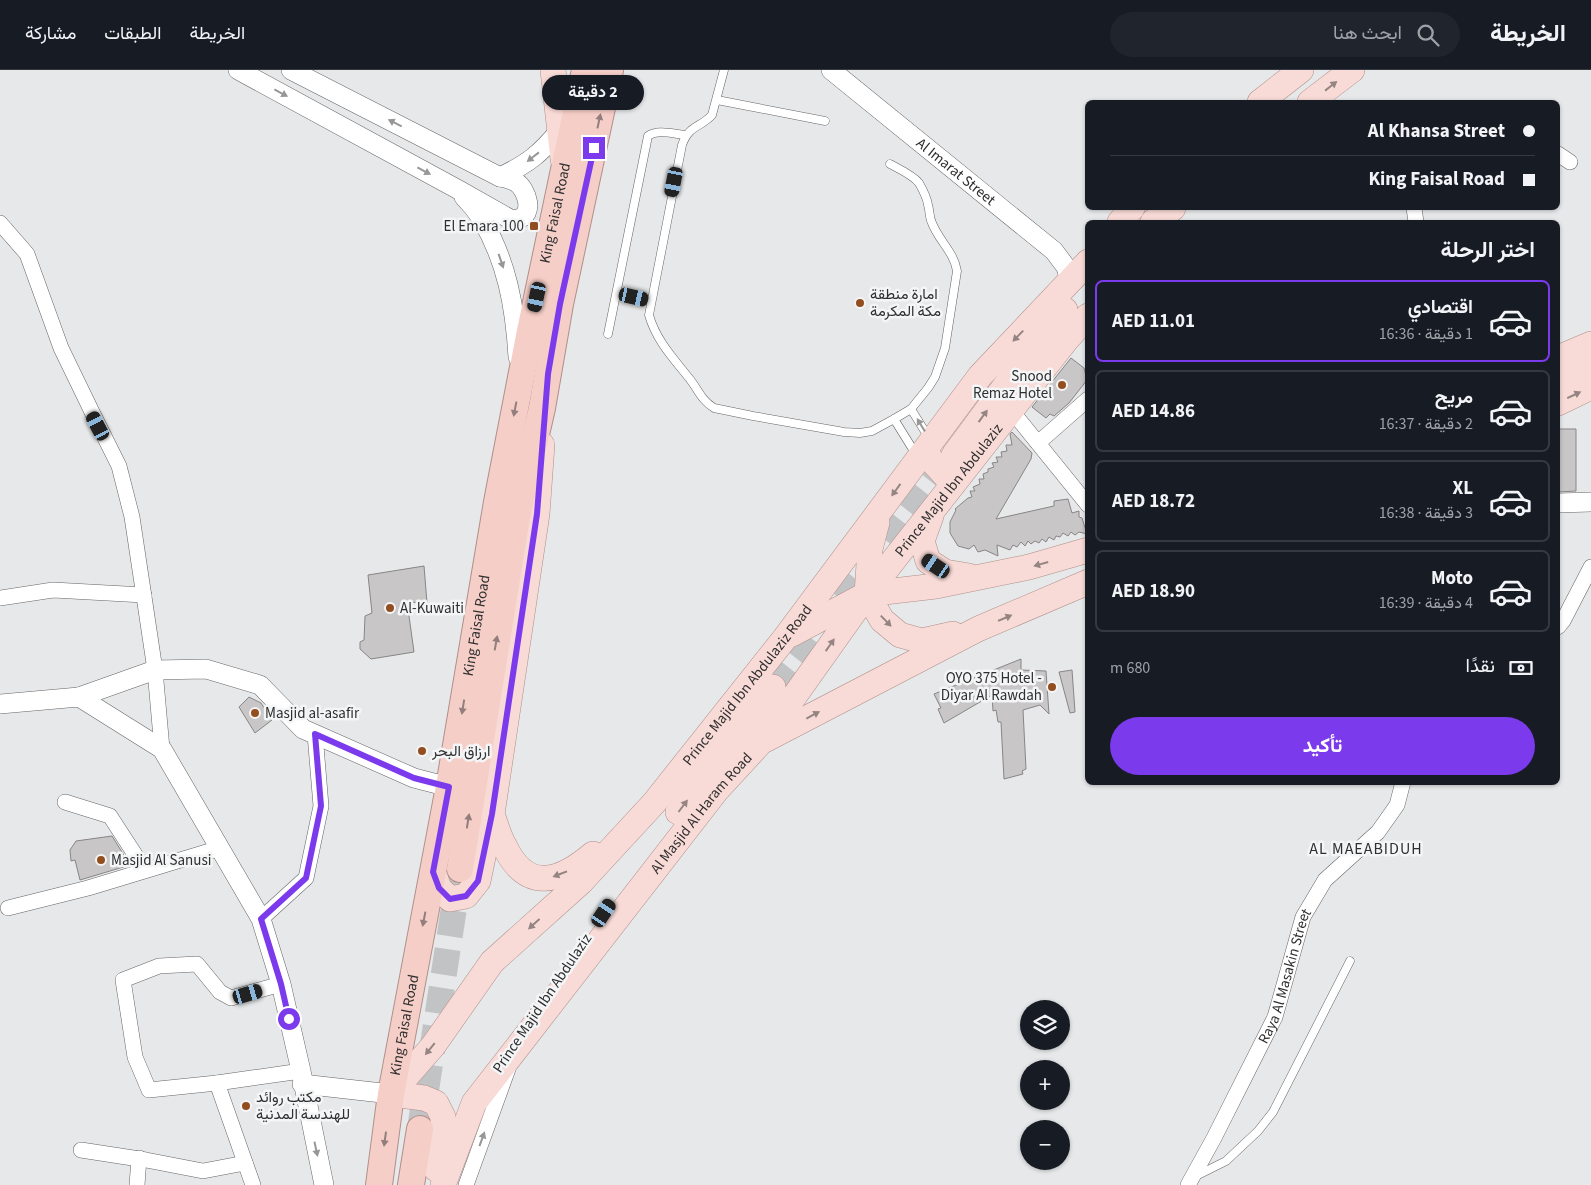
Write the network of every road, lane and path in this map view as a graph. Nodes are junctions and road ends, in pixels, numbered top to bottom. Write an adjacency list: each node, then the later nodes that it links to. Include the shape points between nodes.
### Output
1 (238, 70): 19 (street, one-way to 19)
2 (291, 70): 18 (street, one-way to 2)
3 (553, 70): 14 (main road)
4 (585, 70): 17 (highway, King Faisal Road)
5 (610, 70): 38 (highway, King Faisal Road, one-way to 5)
6 (724, 70): 10 (lane)
7 (832, 70): 27 (street, Al Imarat Street)
8 (1301, 70): 11 (main road)
9 (1352, 70): 12 (main road, one-way to 9)
10 (717, 100): 13 (lane); 15 (lane, via 707,121)
11 (1263, 100)
12 (1313, 100)
13 (825, 121)
14 (560, 130): 17 (main road); 18 (street, one-way to 18, via 536,156)
15 (685, 135): 31 (lane, via 653,132 648,136); 32 (lane)
16 (890, 164): 44 (lane, via 918,182 932,225 956,261 957,271 941,362 928,388)
17 (564, 169): 40 (highway, King Faisal Road)
18 (500, 177): 19 (street, via 516,182 528,199 525,214 518,220 510,219)
19 (459, 190): 40 (street, one-way to 40, via 480,217 496,248 508,283 516,319)
20 (1130, 210): 23 (main road)
21 (1170, 210): 24 (main road)
22 (1190, 210): 25 (main road)
23 (1122, 220)
24 (1157, 220)
25 (1178, 220)
26 (0, 223): 61 (street, via 27,254 61,348 119,466 132,517)
27 (1054, 251): 28 (street, via 1068,257); 30 (street, Al Imarat Street)
28 (1085, 257)
29 (1085, 269): 30 (main road, Prince Majid Ibn Abdulaziz Road)
30 (1079, 283): 48 (main road, Prince Majid Ibn Abdulaziz Road, one-way to 48, via 980,376); 49 (main road, Prince Majid Ibn Abdulaziz, one-way to 30)
31 (617, 293): 32 (lane); 34 (lane)
32 (651, 301): 46 (lane, via 649,315 660,342 698,394 714,408 844,432 872,431)
33 (1085, 319): 45 (main road, Prince Majid Ibn Abdulaziz)
34 (608, 334)
35 (1591, 344): 36 (main road)
36 (1560, 357)
37 (1591, 364): 39 (main road)
38 (548, 374): 77 (main road, via 537,514); 79 (highway, King Faisal Road, one-way to 38, via 517,517)
39 (1560, 377)
40 (520, 382): 74 (highway, King Faisal Road, one-way to 74)
41 (1591, 387): 43 (main road, one-way to 41)
42 (1085, 402): 47 (street)
43 (1560, 402)
44 (911, 409): 46 (lane); 48 (lane, one-way to 44)
45 (1011, 410): 47 (street); 50 (main road, Prince Majid Ibn Abdulaziz)
46 (894, 419): 48 (lane)
47 (1038, 443): 51 (street)
48 (925, 450): 50 (main road); 55 (main road, Prince Majid Ibn Abdulaziz Road, one-way to 55)
49 (954, 455)
50 (953, 484): 54 (main road, Prince Majid Ibn Abdulaziz)
51 (1085, 501)
52 (1591, 502): 53 (street)
53 (1560, 503)
54 (934, 508): 58 (main road, via 922,541 928,560 945,572); 60 (main road, Prince Majid Ibn Abdulaziz)
55 (880, 510): 60 (main road, via 870,549); 65 (main road, Prince Majid Ibn Abdulaziz Road)
56 (1085, 551): 58 (main road, one-way to 58)
57 (1591, 567): 63 (street)
58 (979, 577): 60 (main road)
59 (1085, 583): 64 (main road, Al Masjid Al Haram Road, one-way to 59)
60 (867, 594): 64 (main road, one-way to 64, via 882,620 900,635 922,640); 65 (main road); 71 (main road, Prince Majid Ibn Abdulaziz, one-way to 60)
61 (144, 595): 62 (street, via 53,590); 66 (street)
62 (0, 598)
63 (1560, 625)
64 (978, 629): 71 (main road, Al Masjid Al Haram Road, one-way to 64)
65 (785, 638): 76 (main road, Prince Majid Ibn Abdulaziz Road)
66 (155, 670): 68 (street); 70 (street, via 206,669 260,685 303,729); 72 (street)
67 (773, 688): 90 (main road, Prince Majid Ibn Abdulaziz, one-way to 67, via 625,882)
68 (79, 697): 69 (street); 72 (street)
69 (0, 704)
70 (315, 734): 74 (street, via 414,778); 83 (street, via 321,806 306,878)
71 (761, 742): 86 (main road, Al Masjid Al Haram Road, via 716,791)
72 (162, 748): 78 (street)
73 (1402, 785): 95 (street, Raya Al Masakin Street, via 1397,805 1378,832 1325,880 1303,917 1275,1018)
74 (449, 787): 81 (highway, King Faisal Road)
75 (65, 802): 80 (street, via 110,816)
76 (654, 803): 77 (main road, one-way to 77, via 582,863 557,877 537,879 521,871 505,848); 89 (main road, Prince Majid Ibn Abdulaziz Road, one-way to 89, via 581,882 492,962 433,1046)
77 (492, 814): 81 (main road, via 478,881 466,896 450,899 439,888)
78 (220, 848): 80 (street); 83 (street)
79 (460, 869)
80 (145, 870): 82 (street)
81 (433, 872): 89 (highway, King Faisal Road, one-way to 89)
82 (8, 908)
83 (261, 919): 85 (street)
84 (1350, 961): 95 (lane, via 1273,1112 1226,1161)
85 (281, 984): 87 (street); 88 (street, via 231,998 220,992 197,964 158,966 123,980 135,1057 149,1090)
86 (516, 1048): 90 (main road, Al Masjid Al Haram Road); 103 (street, one-way to 86)
87 (302, 1078): 88 (street); 89 (street); 98 (street, one-way to 98)
88 (217, 1083): 94 (street)
89 (391, 1094): 99 (highway, King Faisal Road, one-way to 99); 101 (main road, via 424,1098 436,1103 443,1117 443,1136)
90 (474, 1103): 102 (main road, Al Masjid Al Haram Road)
91 (420, 1129): 100 (highway)
92 (81, 1150): 93 (street)
93 (139, 1158): 94 (street, via 203,1171); 96 (street)
94 (245, 1163): 97 (street)
95 (1190, 1181)
96 (137, 1185)
97 (253, 1185)
98 (324, 1185)
99 (379, 1185)
100 (411, 1185)
101 (433, 1185)
102 (443, 1185)
103 (466, 1185)

